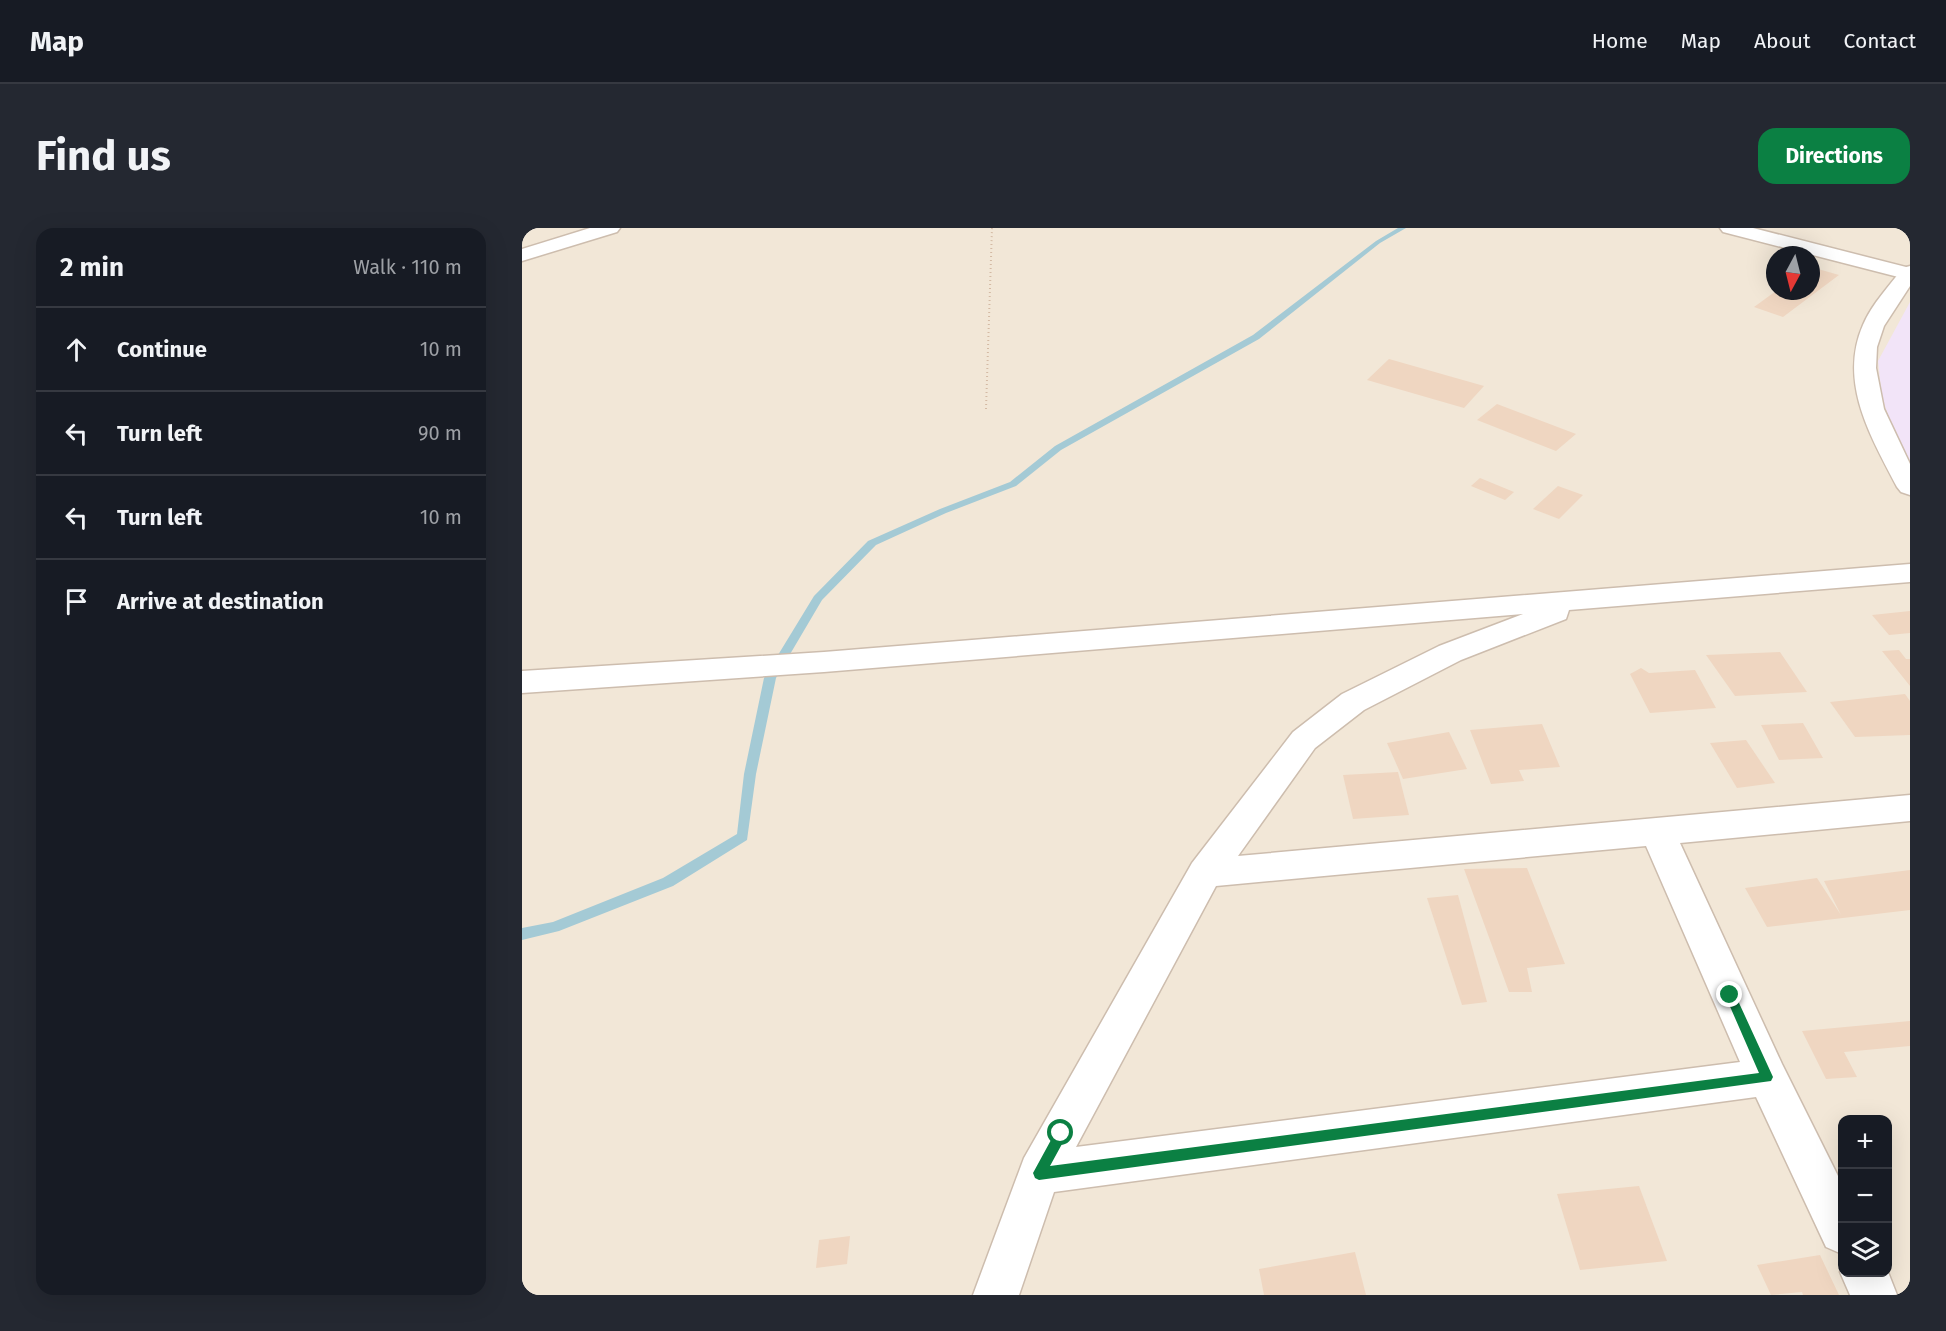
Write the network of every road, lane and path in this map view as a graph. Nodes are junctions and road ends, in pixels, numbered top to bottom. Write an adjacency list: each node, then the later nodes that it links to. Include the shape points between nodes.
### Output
1 (610, 228): 4 (street)
2 (992, 228): 6 (path)
3 (1730, 228): 5 (street)
4 (522, 255)
5 (1909, 273): 7 (street, via 1873,324 1865,366 1868,398 1878,427)
6 (986, 409)
7 (1910, 487)
8 (1910, 573): 9 (street)
9 (1587, 599): 10 (street, via 824,662); 13 (street, via 1450,653 1353,702 1304,740)
10 (522, 682)
11 (1910, 808): 12 (street)
12 (1657, 831): 13 (street); 14 (street)
13 (1205, 873): 15 (street)
14 (1767, 1077): 15 (street); 16 (street)
15 (1039, 1173): 18 (street)
16 (1838, 1223)
17 (1865, 1277): 19 (street)
18 (996, 1295)
19 (1874, 1295)

